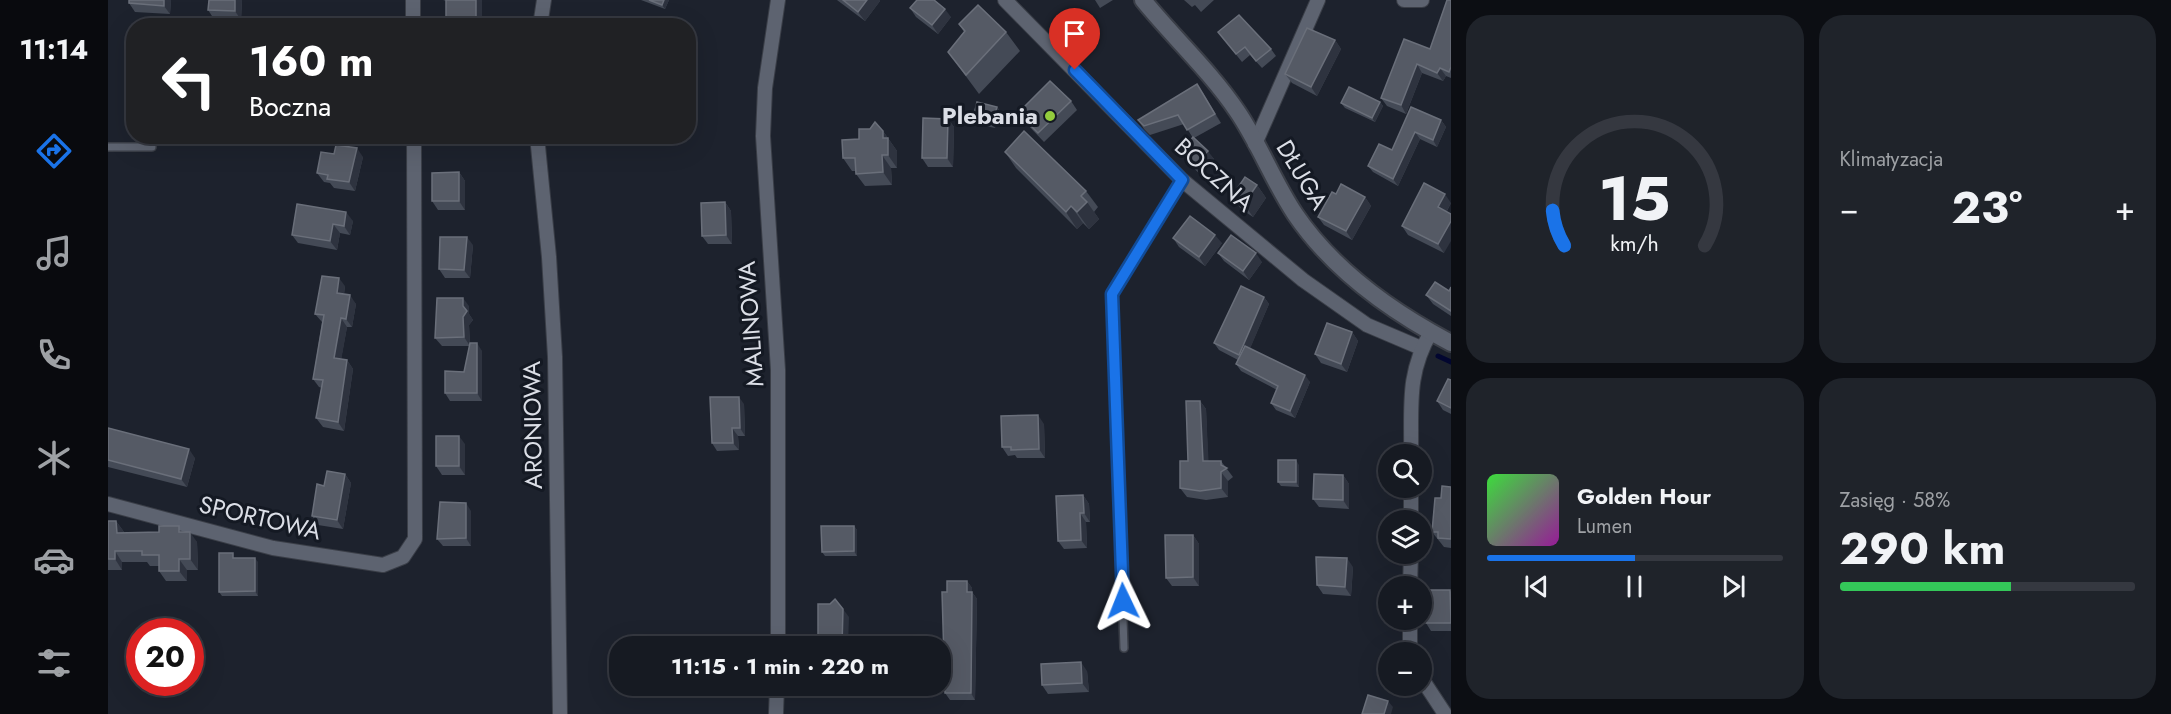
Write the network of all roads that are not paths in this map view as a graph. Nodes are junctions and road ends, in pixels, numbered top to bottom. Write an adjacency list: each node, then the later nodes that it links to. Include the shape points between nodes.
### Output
1 (413, 0): 9 (street)
2 (544, 0): 10 (street)
3 (778, 0): 22 (street, MALINOWA, via 765,88 763,136 778,370)
4 (1005, 0): 16 (street, BOCZNA)
5 (1143, 0): 13 (street, DŁUGA, via 1219,87)
6 (1318, 0): 13 (street)
7 (1404, 0): 8 (street)
8 (1422, 0)
9 (413, 18)
10 (541, 18)
11 (414, 144): 21 (street, SPORTOWA, via 415,539 403,557 383,565 273,548)
12 (538, 144): 27 (street, ARONIOWA, via 555,357)
13 (1255, 144): 17 (street, DŁUGA, via 1294,212 1326,253 1380,299)
14 (108, 147): 15 (lane)
15 (152, 147)
16 (1182, 180): 19 (street, BOCZNA, via 1303,280 1367,325); 23 (lane, via 1112,294)
17 (1431, 332): 18 (street, DŁUGA); 19 (street)
18 (1451, 343)
19 (1421, 348): 20 (street, via 1412,373)
20 (1411, 444)
21 (108, 504)
22 (778, 636)
23 (1124, 648)
24 (1432, 694): 28 (street)
25 (777, 696): 26 (street)
26 (776, 713)
27 (560, 714)
28 (1445, 714)

